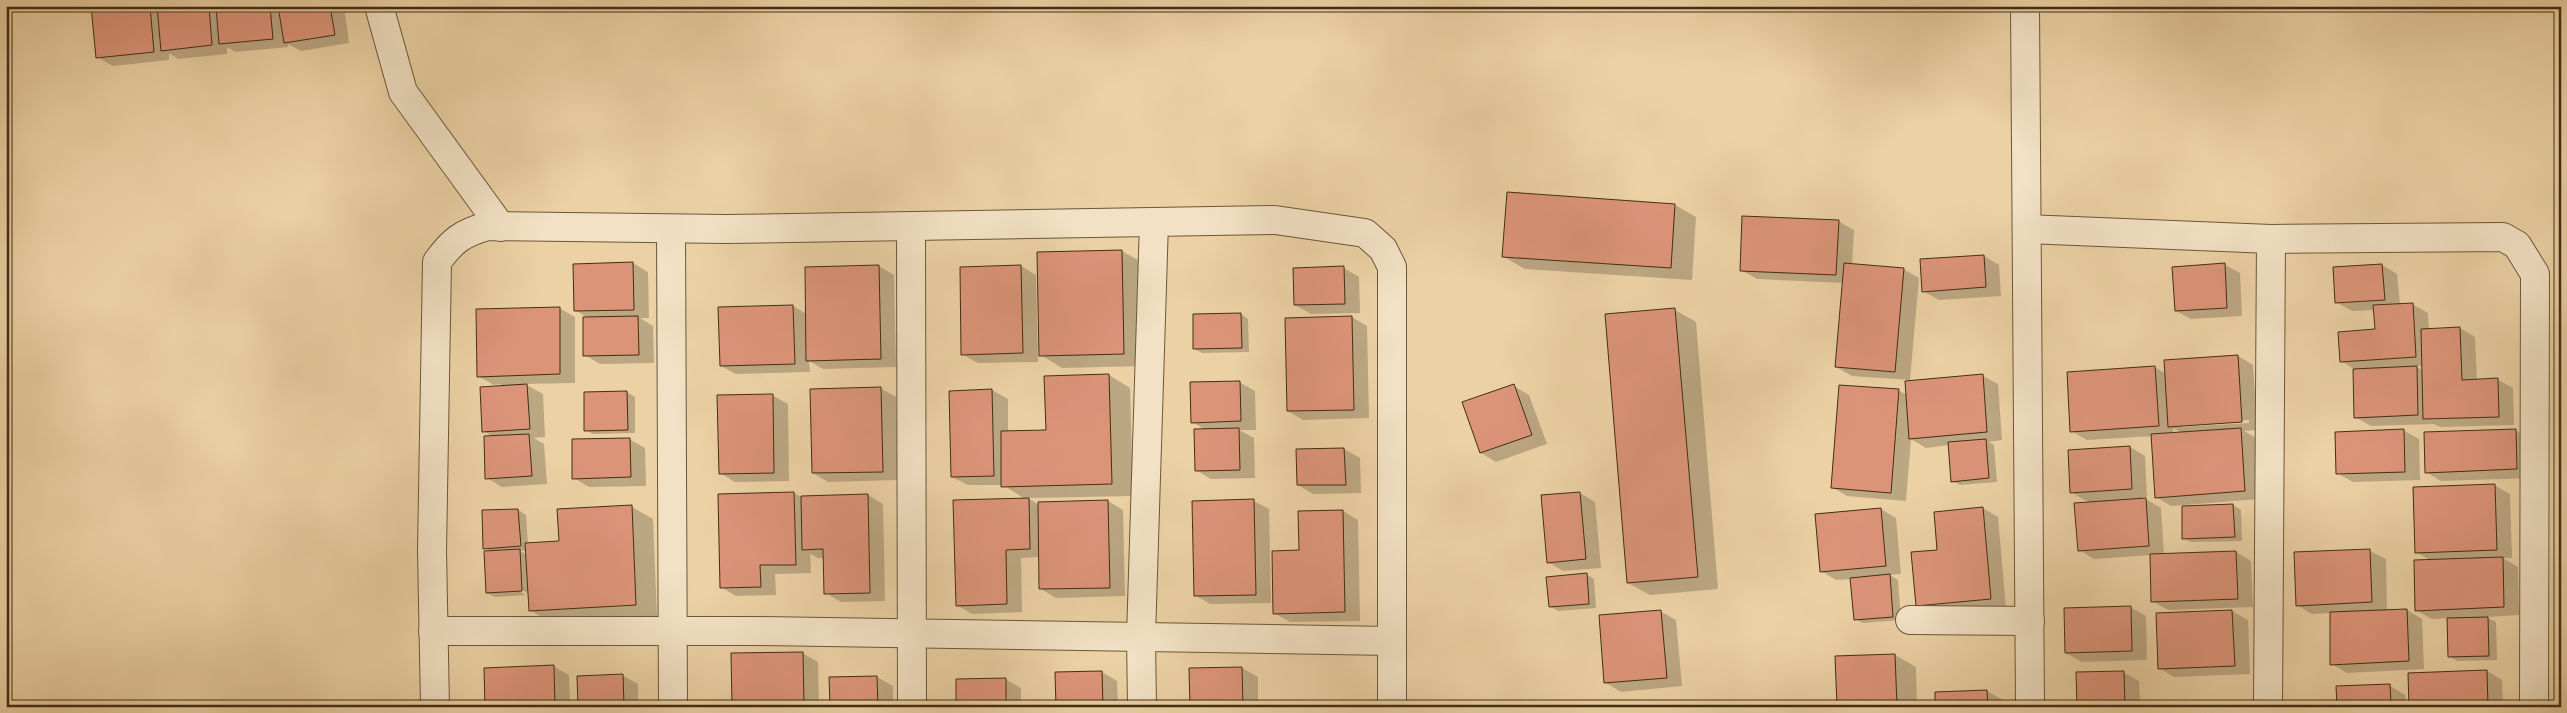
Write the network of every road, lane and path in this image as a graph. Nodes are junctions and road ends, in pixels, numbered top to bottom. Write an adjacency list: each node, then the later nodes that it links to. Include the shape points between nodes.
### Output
1 (378, 6): 5 (street, via 403,92)
2 (2025, 6): 6 (street)
3 (1154, 222): 4 (street); 14 (street); 15 (street, via 1275,220 1365,233 1383,249 1392,267 1393,297)
4 (910, 226): 7 (street); 13 (street)
5 (501, 227): 7 (street); 11 (street, via 488,226 466,232 447,248 437,262 432,550)
6 (2028, 228): 8 (street); 10 (street)
7 (671, 229): 12 (street)
8 (2271, 239): 22 (street); 23 (street, via 2503,237 2518,245 2528,260 2535,274)
9 (1910, 620): 10 (street)
10 (2030, 621): 21 (street)
11 (434, 632): 12 (street); 16 (street)
12 (673, 632): 13 (street); 17 (street)
13 (913, 634): 14 (street); 18 (street)
14 (1141, 637): 15 (street); 19 (street)
15 (1392, 641): 20 (street)
16 (435, 707)
17 (673, 707)
18 (912, 707)
19 (1142, 707)
20 (1392, 707)
21 (2030, 707)
22 (2268, 707)
23 (2534, 707)

